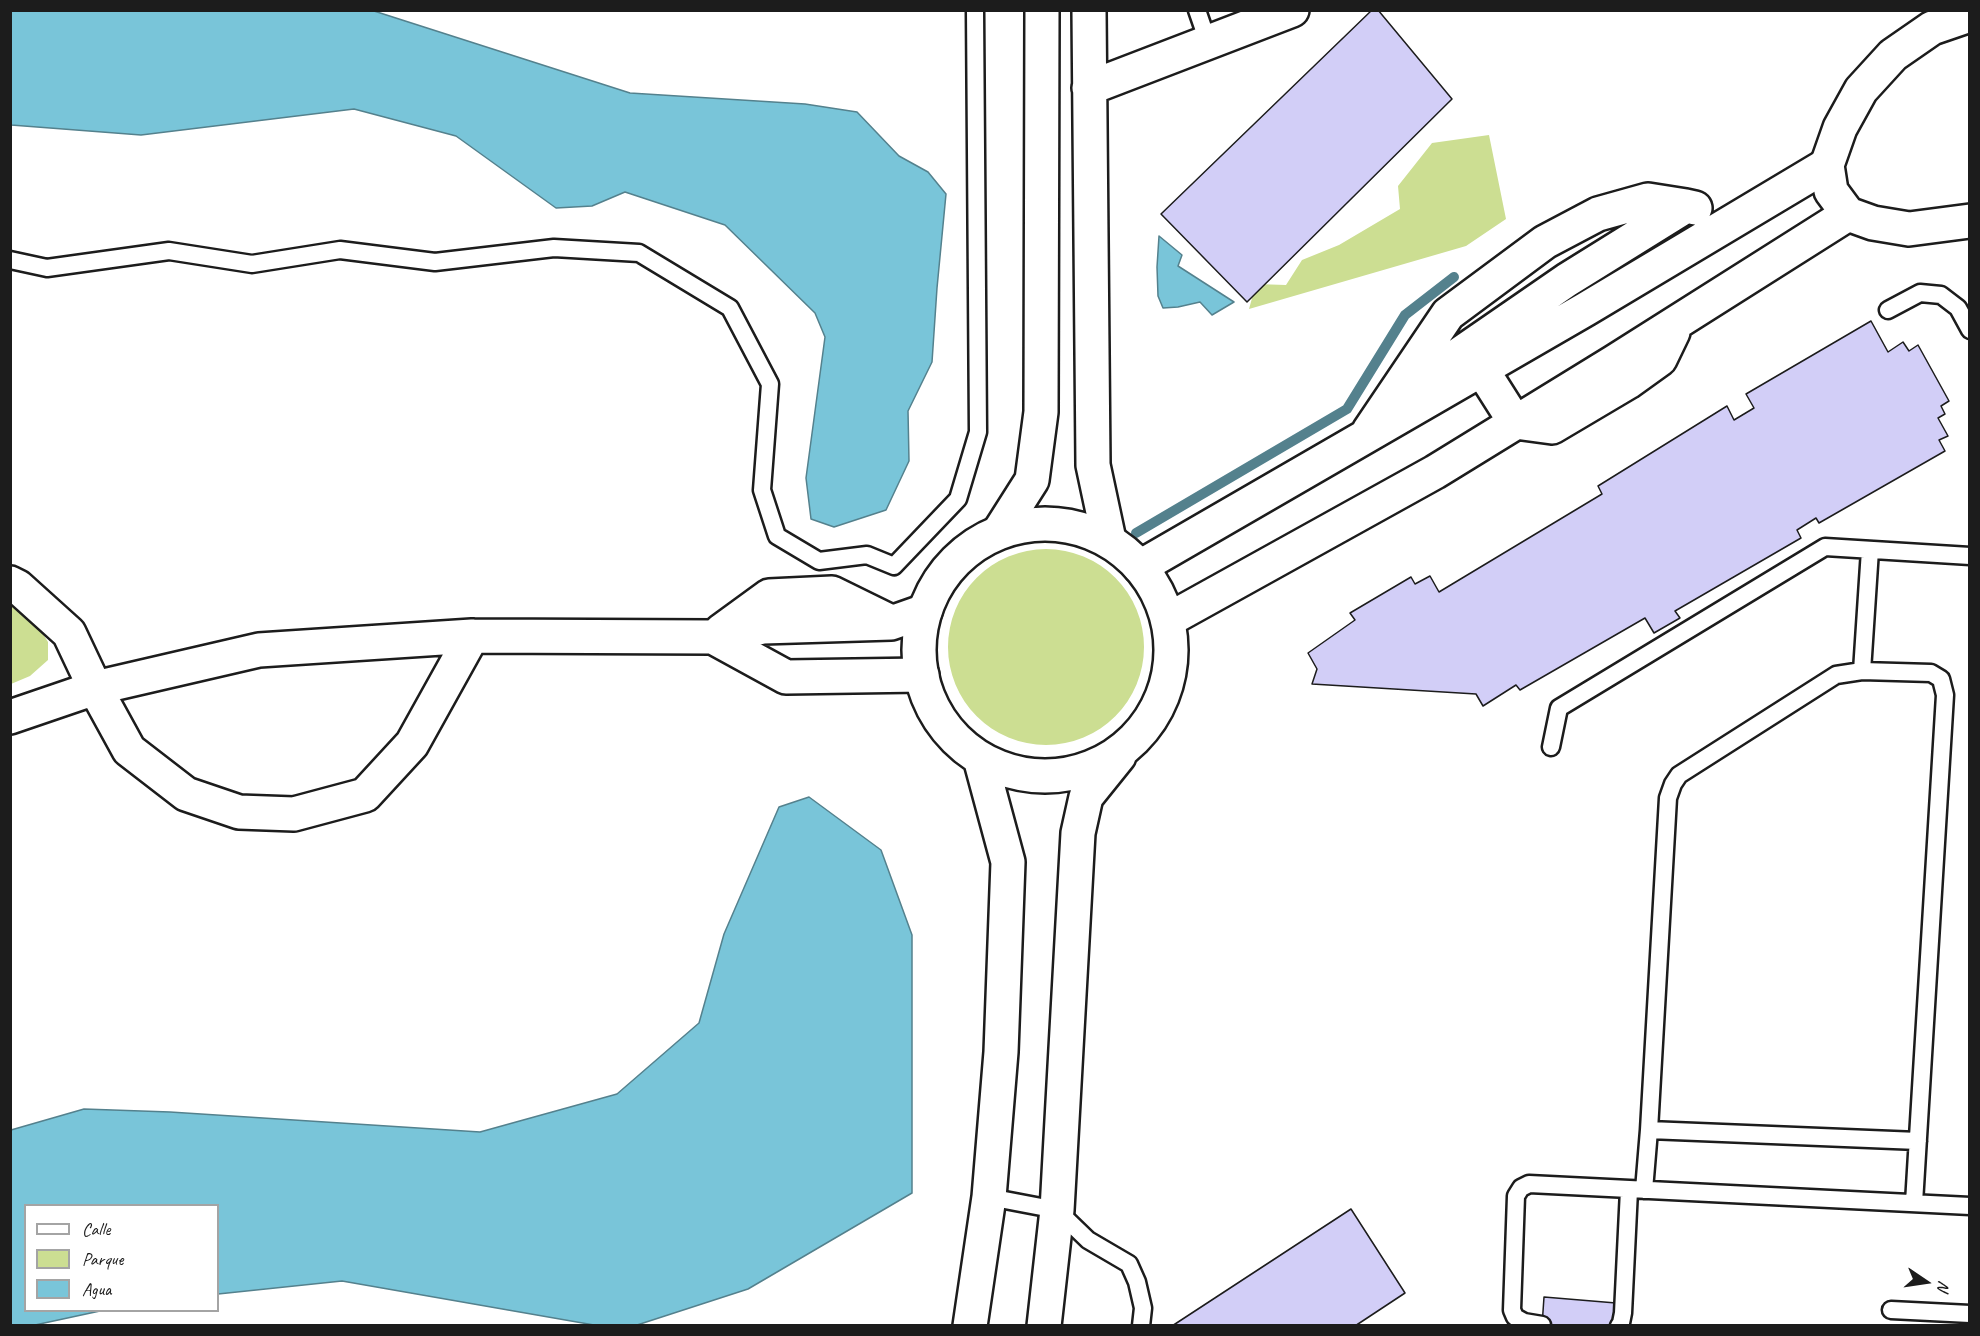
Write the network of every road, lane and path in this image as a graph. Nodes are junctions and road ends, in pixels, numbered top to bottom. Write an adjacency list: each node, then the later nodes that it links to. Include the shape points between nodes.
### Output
1 (975, 10): 14 (lane, via 978,432 958,499 894,566 867,555 819,561 777,536 762,490 770,384 729,308 639,253 554,249 435,262 340,250 252,264 169,252 46,268)
2 (1042, 10): 22 (street, via 1041,412 1032,480)
3 (1089, 10): 8 (street)
4 (1197, 10): 7 (lane)
5 (1292, 10): 7 (street)
6 (1970, 15): 9 (street, via 1932,28 1893,55 1861,90 1840,128)
7 (1208, 42): 8 (street)
8 (1089, 88): 23 (street, via 1093,465)
9 (1827, 165): 11 (street, via 1831,191); 12 (street)
10 (1686, 206): 12 (street); 16 (street, via 1648,200 1598,214 1545,242); 18 (street, via 1567,280)
11 (1848, 214): 13 (street, via 1873,224 1909,229); 20 (street)
12 (1741, 216): 18 (street)
13 (1970, 221)
14 (10, 260)
15 (1888, 310): 17 (lane, via 1920,293 1941,296 1958,308)
16 (1448, 314): 18 (street); 19 (street)
17 (1970, 330)
18 (1475, 359): 19 (street); 20 (street); 21 (street)
19 (1388, 404): 21 (street)
20 (1515, 422): 29 (street, via 1435,472)
21 (1364, 437): 26 (street)
22 (999, 532): 23 (street, via 1036,523 1074,526); 28 (street, via 967,550 942,578)
23 (1109, 540): 26 (street)
24 (1870, 550): 25 (lane); 32 (lane); 36 (lane, via 1825,547 1559,708)
25 (1970, 556)
26 (1140, 567): 29 (street, via 1157,591)
27 (10, 584): 34 (street, via 69,633)
28 (925, 611): 31 (street, via 891,622 832,593 770,596); 33 (street, via 919,643)
29 (1167, 620): 37 (street, via 1170,660 1161,699 1145,726)
30 (471, 636): 31 (street); 34 (street, via 259,650); 34 (street, via 412,744 365,795 294,814 239,812 186,794 129,750)
31 (713, 637): 33 (street, via 786,677)
32 (1862, 671): 39 (lane, via 1836,675 1679,775 1673,784 1668,798); 40 (lane, via 1931,673 1941,679 1945,694)
33 (921, 675): 38 (street, via 939,717 953,736)
34 (94, 688): 35 (street)
35 (10, 717)
36 (1551, 747)
37 (1125, 748): 38 (street, via 1092,767 1054,776 1016,773); 45 (street, via 1086,797 1078,833)
38 (980, 758): 42 (street, via 1008,862 1001,1052)
39 (1649, 1130): 40 (lane); 41 (lane)
40 (1918, 1141): 43 (lane)
41 (1636, 1190): 43 (lane); 48 (lane, via 1529,1184 1521,1188 1516,1196 1512,1310 1524,1322); 52 (lane)
42 (990, 1197): 45 (lane); 49 (street)
43 (1914, 1203): 44 (lane)
44 (1970, 1206)
45 (1057, 1210): 50 (street); 51 (lane, via 1088,1240 1129,1264 1143,1308)
46 (1891, 1310): 47 (lane)
47 (1970, 1314)
48 (1542, 1325)
49 (970, 1326)
50 (1044, 1326)
51 (1141, 1326)
52 (1619, 1326)

